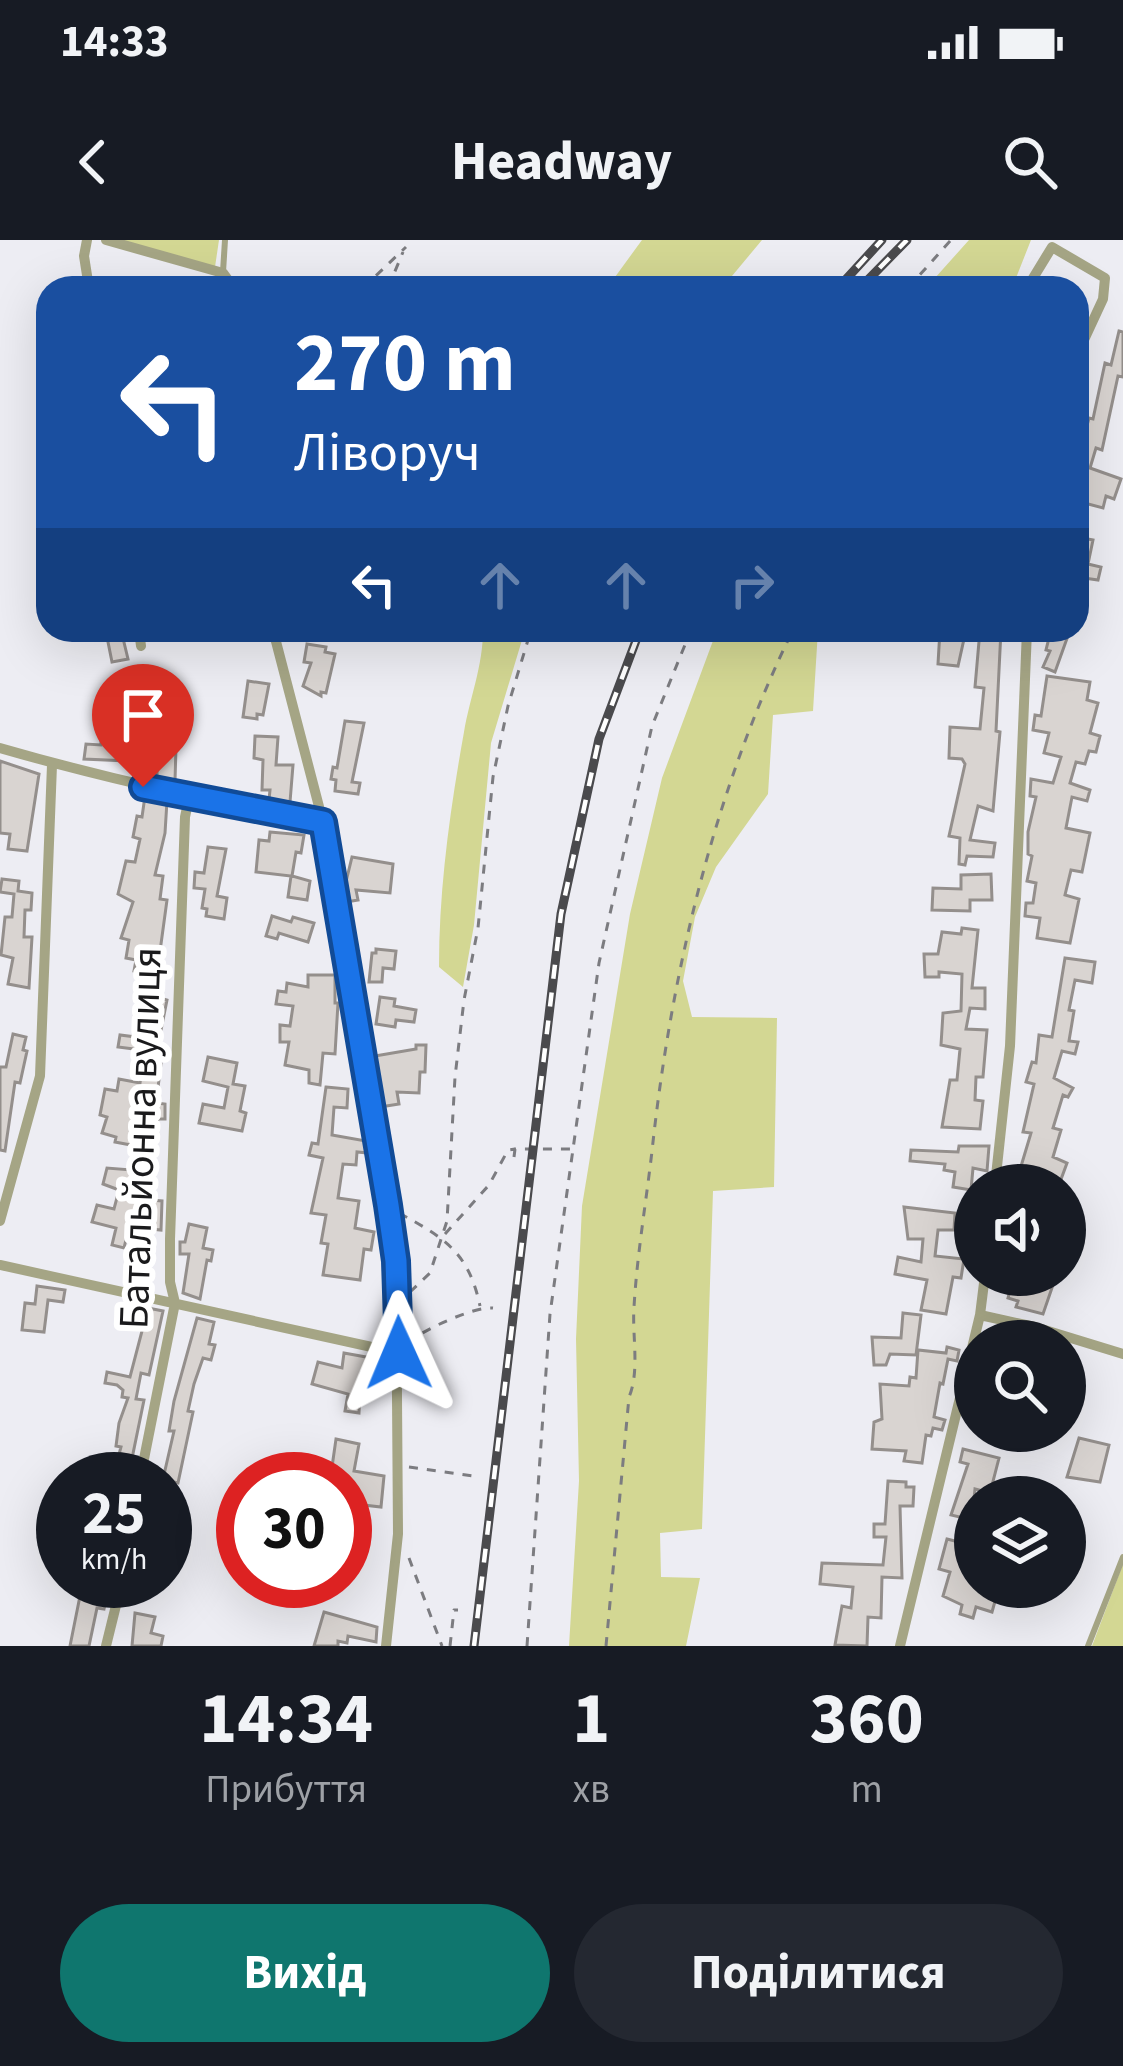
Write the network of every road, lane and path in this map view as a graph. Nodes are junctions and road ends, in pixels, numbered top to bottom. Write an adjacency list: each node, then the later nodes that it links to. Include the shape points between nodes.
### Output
1 (87, 240): 11 (street)
2 (106, 240): 9 (street)
3 (165, 240): 9 (lane)
4 (226, 240): 10 (lane)
5 (409, 240): 8 (path)
6 (951, 240): 14 (path)
7 (1049, 244): 15 (street); 16 (street, via 1105,278)
8 (406, 247): 12 (path); 13 (path)
9 (161, 255): 10 (street)
10 (223, 274)
11 (87, 276)
12 (376, 276)
13 (393, 276)
14 (919, 276)
15 (1034, 276)
16 (1089, 329)
17 (140, 642): 23 (street)
18 (276, 642): 27 (street)
19 (527, 642): 32 (path, via 493,777)
20 (687, 642): 28 (path, via 652,726 627,827)
21 (788, 642): 54 (path, via 711,842 658,1093)
22 (1027, 642): 29 (street, via 1010,1046)
23 (141, 646)
24 (0, 748): 25 (street)
25 (52, 765): 26 (street); 31 (street, via 40,1076)
26 (189, 798): 27 (street); 36 (street, Батальйонна вулиця, via 170,1239)
27 (323, 822): 30 (street)
28 (572, 1149): 32 (path, via 508,1150 489,1185); 53 (path, via 550,1315)
29 (997, 1164)
30 (388, 1205): 32 (path); 35 (street)
31 (0, 1221)
32 (441, 1238): 35 (path, via 423,1282); 37 (path, via 470,1268)
33 (0, 1265): 36 (street)
34 (982, 1296): 39 (street)
35 (398, 1297): 40 (street)
36 (175, 1304): 40 (street); 42 (street, Батальйонна вулиця)
37 (480, 1306): 38 (path); 40 (path, via 418,1334)
38 (493, 1308)
39 (980, 1315): 41 (street); 55 (street)
40 (399, 1353): 43 (street)
41 (1123, 1354)
42 (145, 1452)
43 (399, 1466): 44 (path); 50 (street)
44 (473, 1476)
45 (1123, 1557): 56 (lane)
46 (410, 1559): 51 (path)
47 (115, 1608): 49 (street)
48 (458, 1610): 52 (path)
49 (106, 1646)
50 (386, 1646)
51 (442, 1646)
52 (449, 1646)
53 (527, 1646)
54 (606, 1646)
55 (900, 1646)
56 (1088, 1646)

